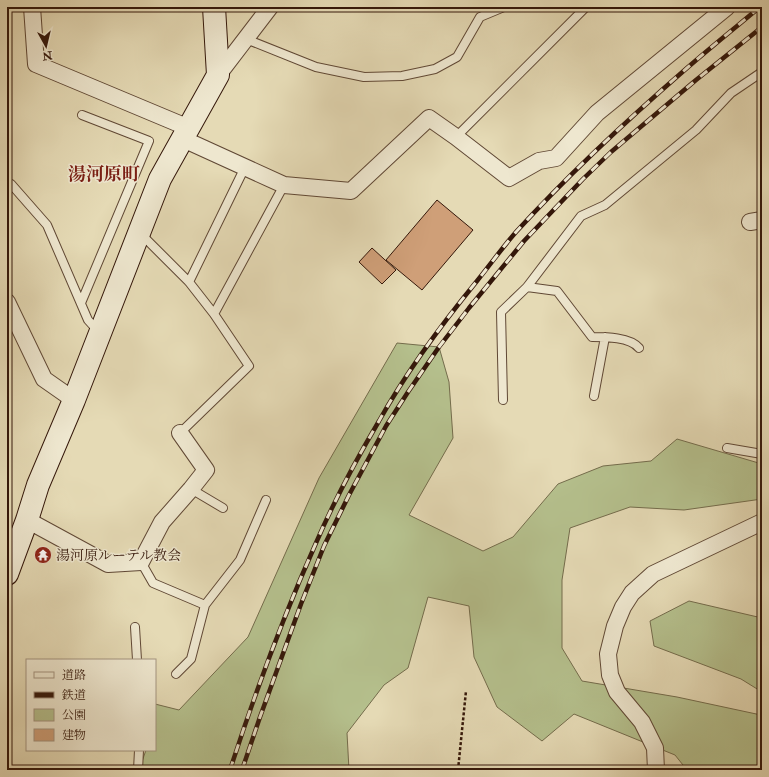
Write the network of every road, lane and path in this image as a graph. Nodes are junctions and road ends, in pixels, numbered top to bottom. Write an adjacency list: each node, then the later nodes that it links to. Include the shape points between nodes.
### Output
1 (32, 7): 11 (street, via 36,64)
2 (214, 7): 9 (street)
3 (270, 7): 7 (street)
4 (504, 7): 7 (lane, via 480,17 457,56 435,69 402,76 364,76 316,67)
5 (586, 7): 12 (lane)
6 (727, 7): 12 (street, via 598,113 556,158 539,161 509,178)
7 (246, 39): 9 (street)
8 (762, 72): 18 (lane, via 731,93 696,130 606,205 581,216)
9 (218, 75): 11 (street)
10 (82, 115): 20 (lane, via 149,141)
11 (186, 133): 13 (street); 16 (street, via 160,179)
12 (456, 137): 15 (street, via 429,118 351,192)
13 (245, 167): 15 (street); 17 (lane)
14 (11, 184): 20 (lane, via 47,224)
15 (284, 185): 21 (lane)
16 (139, 232): 17 (lane); 22 (street)
17 (189, 282): 21 (lane)
18 (527, 287): 23 (lane, via 557,291 592,337); 27 (lane, via 501,312)
19 (7, 302): 26 (street, via 44,379)
20 (81, 303): 22 (lane, via 88,320)
21 (214, 314): 28 (lane, via 249,366)
22 (100, 334): 26 (street)
23 (605, 337): 24 (lane, via 625,340); 25 (lane)
24 (639, 348)
25 (594, 396)
26 (74, 400): 34 (street, via 38,485)
27 (503, 400)
28 (180, 432): 31 (street, via 206,470)
29 (727, 448): 30 (lane)
30 (762, 454)
31 (191, 489): 33 (lane); 36 (street, via 162,522)
32 (266, 500): 38 (lane, via 240,560)
33 (223, 508)
34 (27, 520): 36 (street, via 108,564); 37 (street)
35 (762, 522): 46 (street, via 653,574 632,592 614,626 608,654 610,675 617,692 642,722 655,748)
36 (142, 562): 38 (lane, via 153,583)
37 (7, 574)
38 (205, 606): 41 (lane, via 191,659)
39 (136, 627): 40 (lane)
40 (137, 659)
41 (176, 674)
42 (466, 691): 45 (path)
43 (140, 751): 44 (lane)
44 (138, 770)
45 (458, 770)
46 (656, 770)

